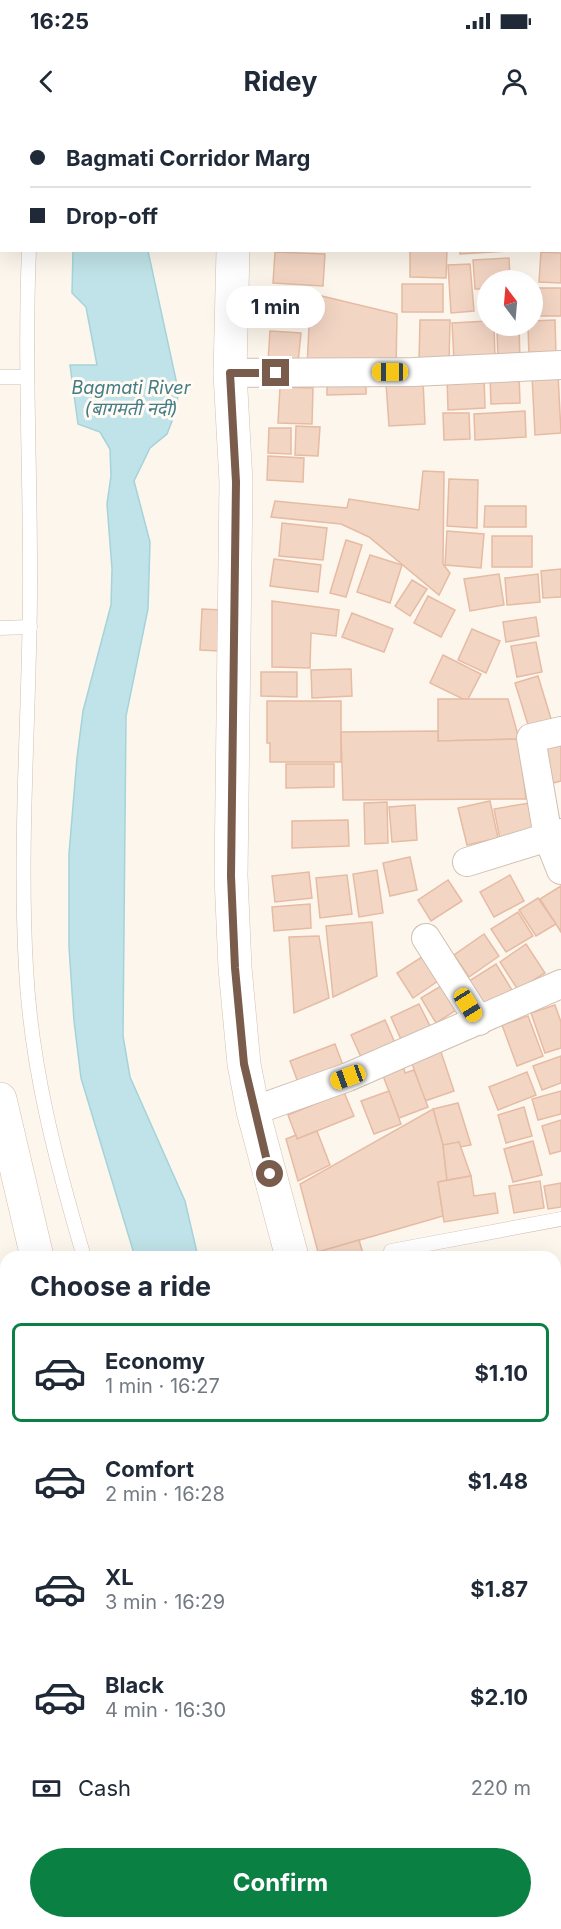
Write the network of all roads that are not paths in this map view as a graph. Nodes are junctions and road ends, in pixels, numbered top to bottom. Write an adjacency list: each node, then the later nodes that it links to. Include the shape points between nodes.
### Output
1 (29, 252): 6 (lane)
2 (233, 252): 4 (street)
3 (561, 365): 4 (street, via 413,372)
4 (230, 373): 17 (street, via 236,482 231,876 235,968 244,1064)
5 (0, 377): 6 (lane)
6 (26, 377): 7 (lane)
7 (30, 627): 8 (lane); 20 (lane, via 24,822 26,969 49,1132)
8 (0, 628)
9 (561, 731): 10 (street, via 531,738)
10 (555, 835): 11 (street); 12 (street)
11 (467, 862)
12 (561, 870)
13 (426, 938): 15 (street)
14 (561, 984): 15 (street)
15 (479, 1021): 17 (street, via 348,1077)
16 (0, 1099): 19 (street)
17 (253, 1111): 21 (street)
18 (561, 1219): 22 (lane)
19 (36, 1251)
20 (82, 1251)
21 (290, 1251)
22 (391, 1251)

